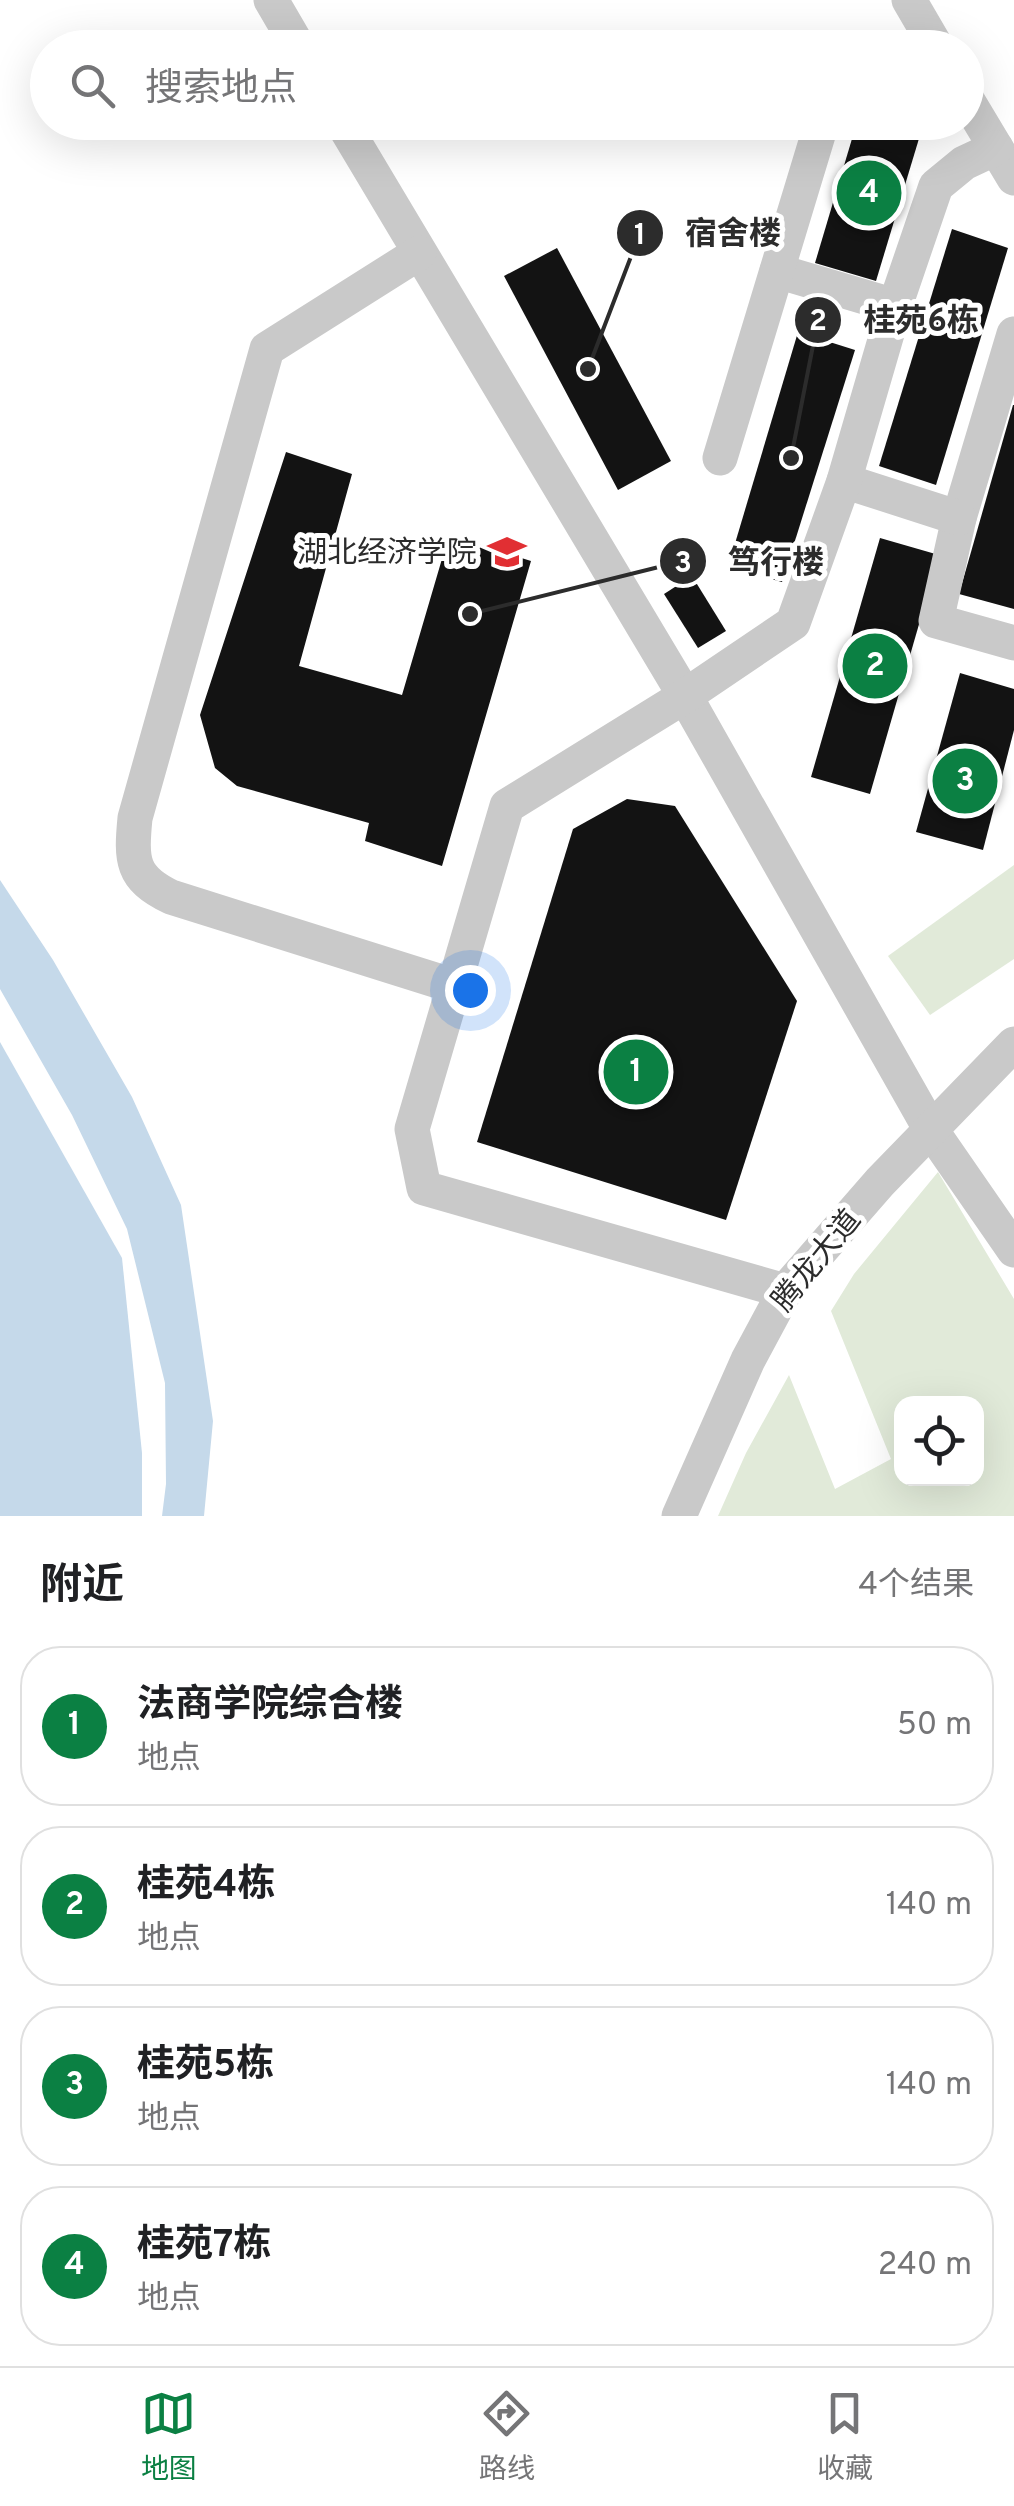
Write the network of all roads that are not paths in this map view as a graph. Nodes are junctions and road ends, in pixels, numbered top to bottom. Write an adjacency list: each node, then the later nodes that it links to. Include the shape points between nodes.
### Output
1 (271, 0): 3 (street)
2 (909, 0): 4 (street)
3 (288, 30)
4 (926, 30)
5 (984, 128): 8 (street)
6 (353, 140): 9 (street)
7 (817, 140): 10 (street)
8 (1005, 164): 11 (street, via 964,164 936,186)
9 (419, 253): 17 (street); 18 (street, via 267,349 132,843 146,885 171,897)
10 (777, 271): 11 (street); 13 (street)
11 (895, 306): 14 (street)
12 (1014, 334): 15 (street)
13 (720, 458)
14 (844, 480): 15 (street); 17 (street, via 793,623)
15 (959, 518): 16 (street, via 936,621)
16 (1014, 643)
17 (685, 696): 18 (street, via 507,806); 20 (street)
18 (454, 986): 22 (street, via 412,1130 424,1188)
19 (1014, 1044): 20 (street, 腾龙大道)
20 (931, 1130): 21 (street); 22 (street, 腾龙大道)
21 (1014, 1250)
22 (785, 1290): 23 (street, 腾龙大道)
23 (679, 1516)

